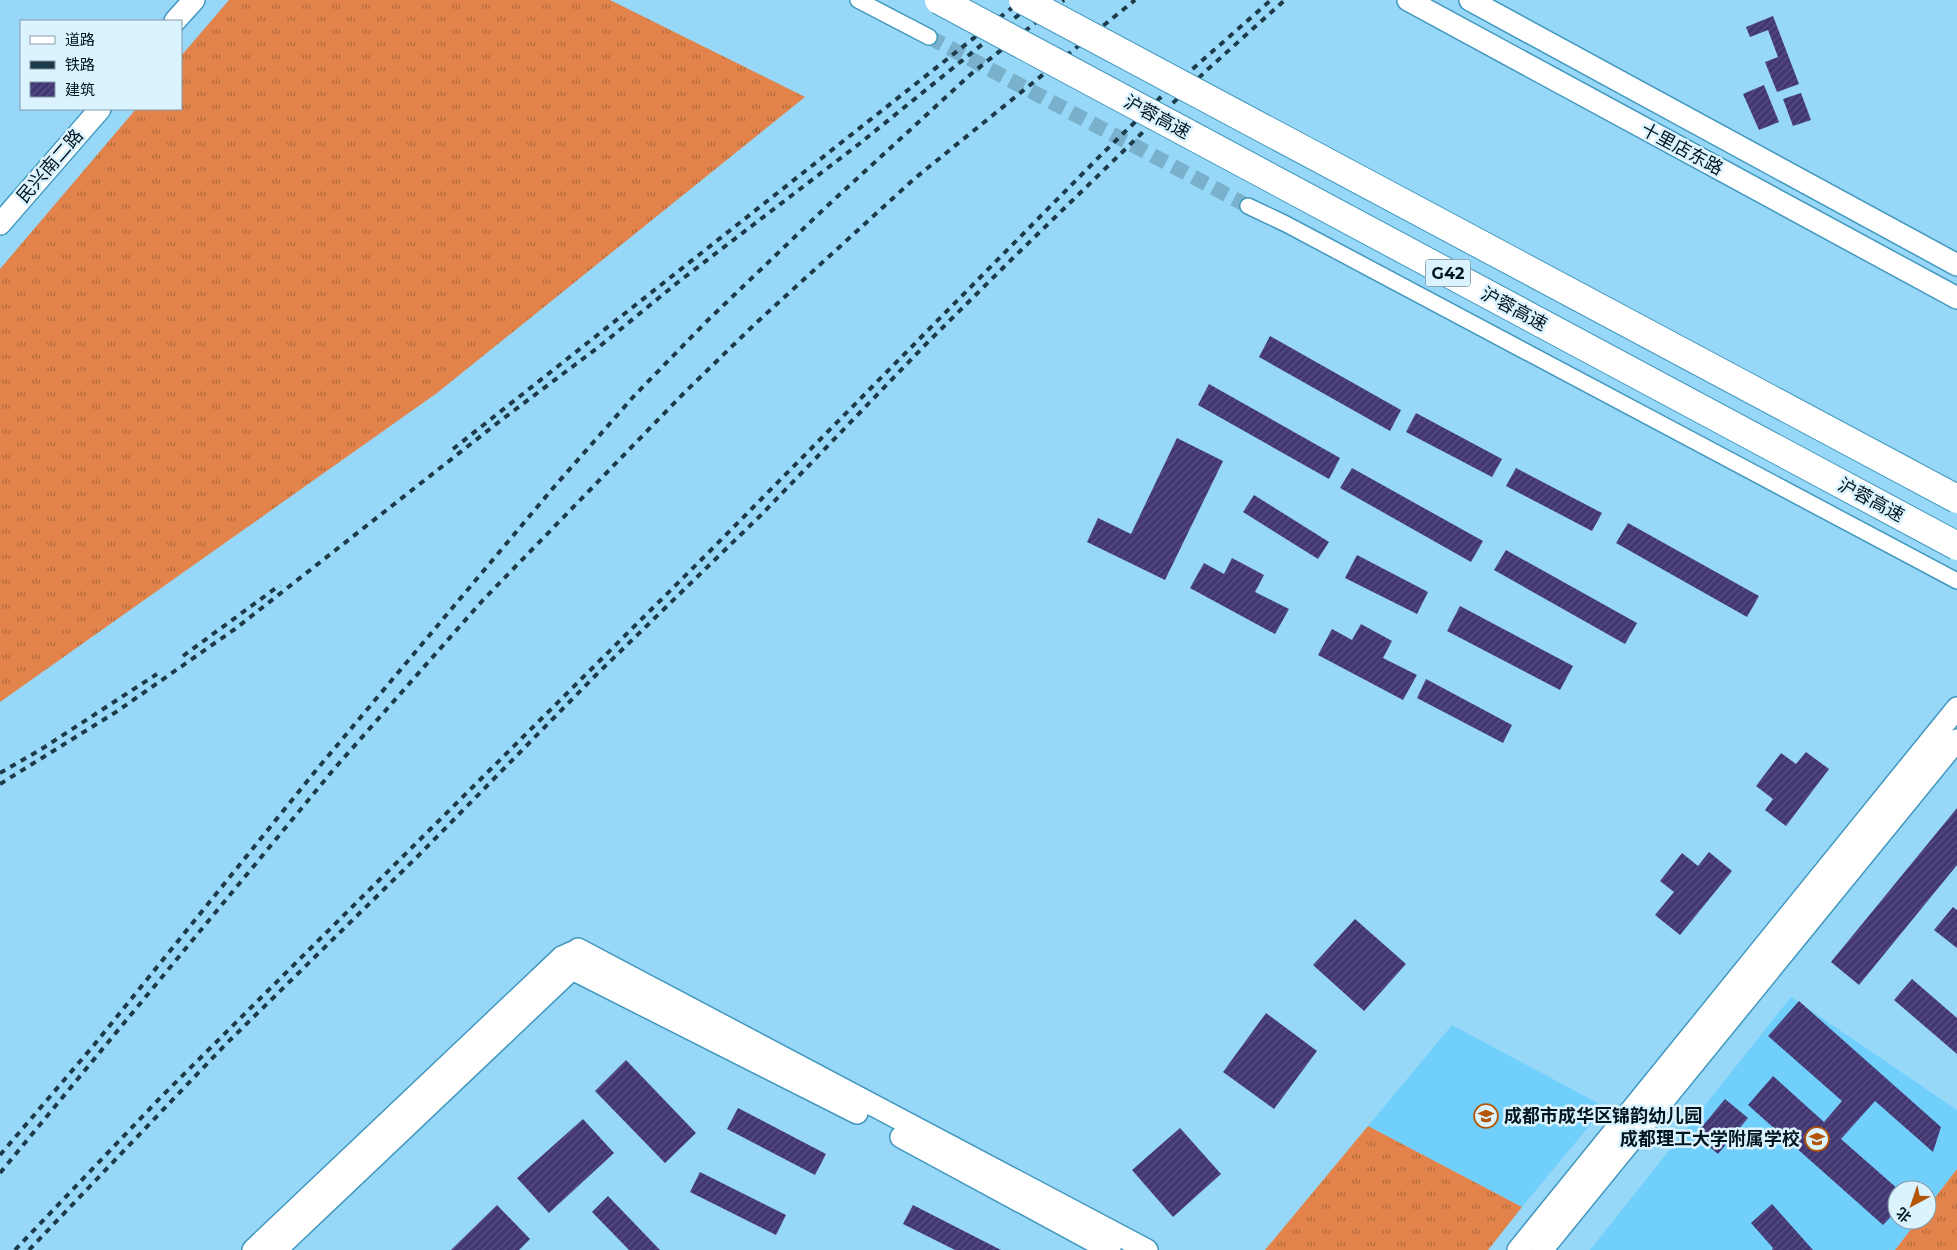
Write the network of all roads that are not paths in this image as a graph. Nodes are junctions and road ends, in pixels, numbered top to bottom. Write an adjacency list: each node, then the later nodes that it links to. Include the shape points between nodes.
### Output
1 (194, 0): 7 (street)
2 (858, 0): 8 (street)
3 (939, 0): 15 (highway, 沪蓉高速 / G42, bridge)
4 (1024, 0): 14 (highway, G42, bridge)
5 (1408, 0): 13 (street, 十里店东路)
6 (1470, 0): 12 (street, 十里店东路)
7 (176, 20)
8 (930, 37)
9 (99, 110): 11 (street, 民兴南二路)
10 (1248, 206): 16 (street)
11 (0, 224)
12 (1957, 265)
13 (1957, 298)
14 (1957, 499)
15 (1957, 546)
16 (1957, 581)
17 (1957, 708): 24 (street)
18 (1957, 740): 25 (street)
19 (571, 958): 20 (street); 21 (street); 22 (street); 23 (street)
20 (253, 1250)
21 (276, 1250)
22 (1110, 1250)
23 (1146, 1250)
24 (1518, 1250)
25 (1542, 1250)

